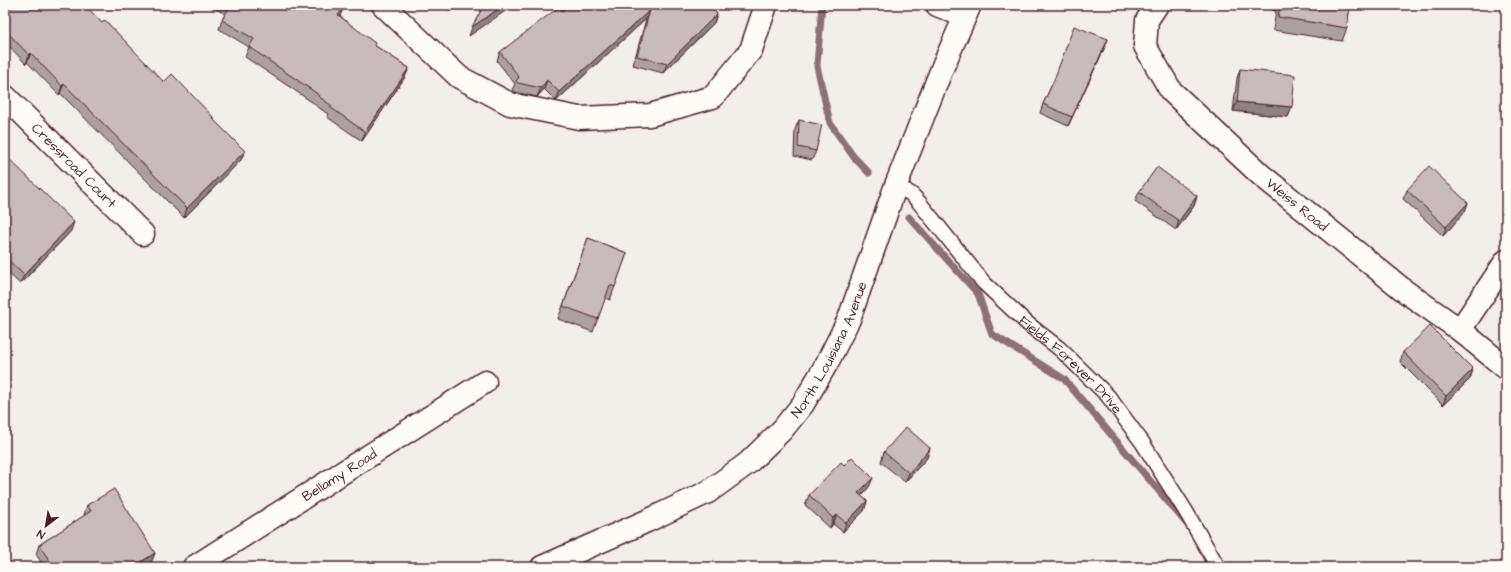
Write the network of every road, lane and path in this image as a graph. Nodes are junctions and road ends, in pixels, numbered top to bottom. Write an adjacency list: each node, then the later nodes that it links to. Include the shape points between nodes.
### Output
1 (383, 5): 2 (street, via 459,77 510,104 579,118 650,115 713,96 751,50)
2 (766, 5)
3 (937, 5): 5 (street)
4 (1157, 5): 10 (street, Weiss Road, via 1147,20 1145,46 1171,90 1261,175 1406,292)
5 (967, 10): 7 (street, North Louisiana Avenue)
6 (5, 96): 8 (street, Cressroad Court)
7 (896, 185): 14 (street, North Louisiana Avenue, via 849,319 827,364 803,404 782,430 748,463 708,492); 15 (lane, Fields Forever Drive, via 911,194 984,283 1028,324 1060,349 1108,396 1146,448)
8 (143, 234)
9 (1506, 261): 10 (street)
10 (1460, 330): 11 (street, Weiss Road)
11 (1506, 368)
12 (485, 382): 13 (street, Bellamy Road)
13 (194, 567)
14 (542, 567)
15 (1218, 567)

